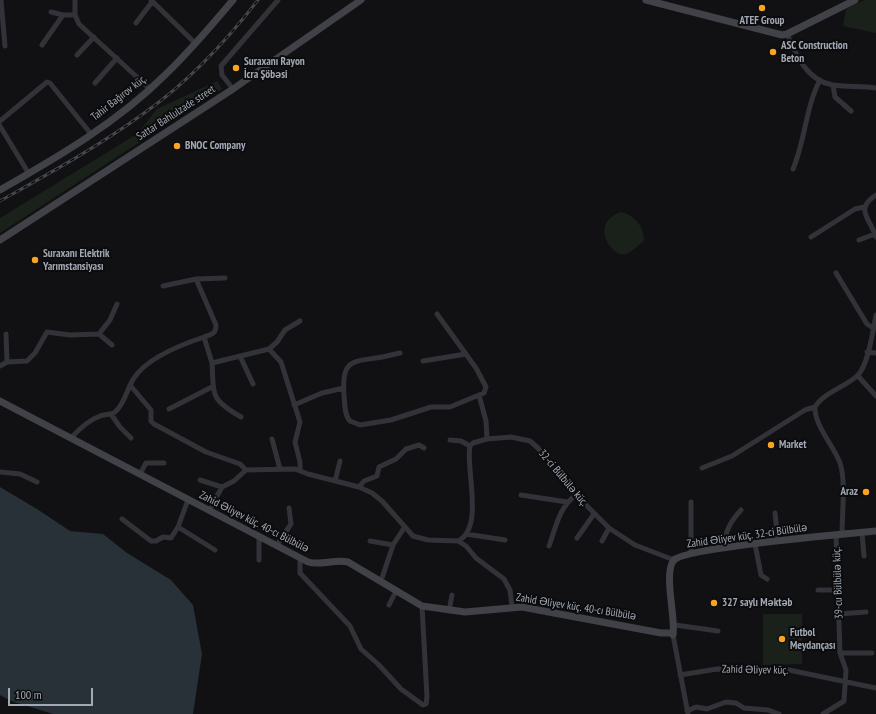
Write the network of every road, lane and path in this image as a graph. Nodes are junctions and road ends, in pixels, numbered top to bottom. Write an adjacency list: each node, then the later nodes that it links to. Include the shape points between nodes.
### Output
1 (1, 0): 17 (street)
2 (75, 0): 11 (street)
3 (233, 0): 15 (street, Tahir Bağırov küç.)
4 (278, 0): 25 (street, via 221,66 222,75)
5 (360, 0): 25 (street, Sattar Bahlulzade street)
6 (646, 0): 13 (street, via 776,34)
7 (855, 0): 13 (street)
8 (152, 1): 12 (street); 15 (street)
9 (51, 12): 10 (street)
10 (63, 15): 11 (street); 16 (street)
11 (75, 15): 14 (street, via 79,24)
12 (136, 23)
13 (787, 34): 20 (street, via 802,65)
14 (94, 38): 18 (street); 19 (street)
15 (196, 44): 24 (street, Tahir Bağırov küç.)
16 (42, 45)
17 (5, 46)
18 (77, 55)
19 (117, 58): 21 (street); 24 (street)
20 (820, 80): 22 (street); 30 (street, via 814,94 802,147)
21 (95, 83)
22 (834, 85): 23 (street); 26 (street, via 835,97)
23 (876, 88)
24 (150, 89): 29 (street, Tahir Bağırov küç.)
25 (233, 89): 37 (street, Sattar Bahlulzade street)
26 (851, 111)
27 (0, 122): 29 (street, via 47,82)
28 (0, 126): 31 (street)
29 (91, 134): 31 (street, Tahir Bağırov küç.)
30 (793, 169)
31 (28, 174): 32 (street, Tahir Bağırov küç.)
32 (0, 190)
33 (876, 195): 34 (street, via 868,200)
34 (864, 207): 35 (street); 36 (street, via 855,209)
35 (876, 236): 38 (street)
36 (811, 238)
37 (0, 240)
38 (860, 240)
39 (836, 273): 47 (street, via 867,324)
40 (225, 278): 41 (street)
41 (196, 279): 42 (street); 50 (street, via 216,325 214,333)
42 (163, 286)
43 (117, 304): 49 (street, via 110,320)
44 (437, 314): 56 (street)
45 (876, 315): 47 (street)
46 (300, 321): 52 (street, via 285,330)
47 (873, 328): 53 (street)
48 (6, 334): 59 (street)
49 (99, 334): 51 (street); 59 (street, via 70,335 47,332 35,353 27,361)
50 (204, 337): 60 (street); 64 (street, via 171,349 136,374)
51 (112, 345)
52 (269, 349): 57 (street); 70 (street, via 281,362)
53 (867, 352): 54 (street); 62 (street)
54 (876, 352)
55 (400, 353): 66 (street, via 353,361 345,372)
56 (466, 354): 58 (street); 67 (street, via 486,387 484,393)
57 (240, 356): 60 (street); 63 (street)
58 (424, 361)
59 (7, 362): 61 (street)
60 (212, 363): 65 (street)
61 (0, 366)
62 (858, 376): 68 (street); 71 (street, via 819,401)
63 (253, 384)
64 (130, 385): 73 (street, via 120,406); 86 (street, via 151,410 151,421 154,424 206,452 240,464)
65 (212, 387): 72 (street); 74 (street, via 220,402)
66 (344, 388): 67 (street, via 348,419 360,425 391,420 431,407 450,408); 70 (street, via 322,393)
67 (479, 395): 78 (street, via 486,421)
68 (876, 396)
69 (1, 403): 75 (street, Zahid Əliyev küç. 40-cı Bülbülə)
70 (294, 405): 87 (street, via 300,422 295,442)
71 (815, 407): 84 (street, via 805,410 732,456); 112 (street, 39-cu Bülbülə küç., via 816,418 837,456 841,469)
72 (169, 409)
73 (111, 414): 75 (street, via 90,421); 76 (street)
74 (241, 417)
75 (71, 438): 89 (street, Zahid Əliyev küç. 40-cı Bülbülə)
76 (131, 438)
77 (272, 439): 85 (street)
78 (487, 439): 80 (street, 32-ci Bülbülə küç.); 96 (street, 32-ci Bülbülə küç., via 518,437 530,441)
79 (450, 440): 80 (street)
80 (470, 446): 111 (street, via 472,516)
81 (424, 448): 94 (street, via 419,445 406,449 396,459 379,467 377,476 364,481)
82 (340, 461): 91 (street)
83 (164, 463): 89 (street, via 146,463)
84 (702, 468)
85 (280, 469): 86 (street); 87 (street)
86 (246, 470): 93 (street, via 234,481)
87 (300, 471): 91 (street)
88 (0, 472): 92 (street, via 20,474)
89 (140, 474): 97 (street, Zahid Əliyev küç. 40-cı Bülbülə)
90 (200, 480): 93 (street)
91 (335, 481): 94 (street)
92 (37, 482)
93 (222, 487): 101 (street)
94 (359, 487): 107 (street, via 382,501 397,516)
95 (521, 495): 98 (street)
96 (576, 495): 98 (street); 104 (street, 32-ci Bülbülə küç.)
97 (188, 500): 101 (street, Zahid Əliyev küç. 40-cı Bülbülə); 106 (street)
98 (567, 502): 123 (street)
99 (691, 502): 126 (street)
100 (288, 508): 121 (street, via 291,524)
101 (209, 510): 113 (street, Zahid Əliyev küç. 40-cı Bülbülə)
102 (741, 510): 124 (street, via 726,530)
103 (775, 513): 119 (street)
104 (594, 514): 108 (street, 32-ci Bülbülə küç.); 114 (street)
105 (122, 519): 106 (street, via 153,541 163,537 171,538)
106 (178, 527): 125 (street)
107 (404, 528): 117 (street, via 413,536 420,538); 122 (street)
108 (610, 528): 118 (street); 130 (street, 32-ci Bülbülə küç., via 635,545)
109 (876, 531): 110 (street, Zahid Əliyev küç. 32-ci Bülbülə)
110 (862, 532): 112 (street, Zahid Əliyev küç. 32-ci Bülbülə); 127 (street)
111 (466, 534): 115 (street); 117 (street)
112 (839, 535): 119 (street, Zahid Əliyev küç. 32-ci Bülbülə); 135 (street, 39-cu Bülbülə küç.)
113 (259, 536): 121 (street, Zahid Əliyev küç. 40-cı Bülbülə); 129 (street)
114 (577, 538)
115 (505, 540)
116 (370, 541): 122 (street)
117 (458, 541): 139 (street, via 504,579 510,590)
118 (602, 541)
119 (778, 541): 120 (street, Zahid Əliyev küç. 32-ci Bülbülə)
120 (755, 544): 124 (street, Zahid Əliyev küç. 32-ci Bülbülə); 131 (street, via 761,575)
121 (277, 545): 128 (street, Zahid Əliyev küç. 40-cı Bülbülə)
122 (393, 545): 132 (street)
123 (549, 546)
124 (724, 548): 126 (street, Zahid Əliyev küç. 32-ci Bülbülə)
125 (215, 550)
126 (691, 554): 130 (street, Zahid Əliyev küç. 32-ci Bülbülə)
127 (864, 556)
128 (300, 558): 132 (street, Zahid Əliyev küç. 40-cı Bülbülə, via 314,563 348,562); 138 (street, via 300,572 350,626 361,649 401,689 423,705 426,704 427,697)
129 (259, 560)
130 (674, 560): 143 (street, via 669,576)
131 (767, 579)
132 (381, 581): 133 (street, Zahid Əliyev küç. 40-cı Bülbülə)
133 (396, 590): 137 (street); 138 (street, Zahid Əliyev küç. 40-cı Bülbülə)
134 (818, 590): 135 (street)
135 (838, 590): 142 (street, 39-cu Bülbülə küç.)
136 (452, 595): 140 (street)
137 (389, 605)
138 (422, 606): 140 (street, Zahid Əliyev küç. 40-cı Bülbülə)
139 (512, 607): 140 (street, Zahid Əliyev küç. 40-cı Bülbülə, via 469,612); 145 (street, Zahid Əliyev küç. 40-cı Bülbülə, via 531,608)
140 (449, 611)
141 (866, 612): 142 (street)
142 (839, 614): 146 (street, 39-cu Bülbülə küç.)
143 (675, 625): 144 (street); 145 (street)
144 (718, 631)
145 (673, 635): 148 (street)
146 (840, 653): 147 (street); 149 (street, 39-cu Bülbülə küç.)
147 (872, 653)
148 (680, 675): 149 (street, Zahid Əliyev küç., via 717,669 789,670); 152 (street)
149 (847, 682): 150 (street, Zahid Əliyev küç.); 154 (street, 39-cu Bülbülə küç., via 844,702)
150 (876, 688)
151 (759, 711): 152 (street, via 726,702 707,709 696,707); 153 (street)
152 (688, 712)
153 (779, 714)
154 (823, 714)

